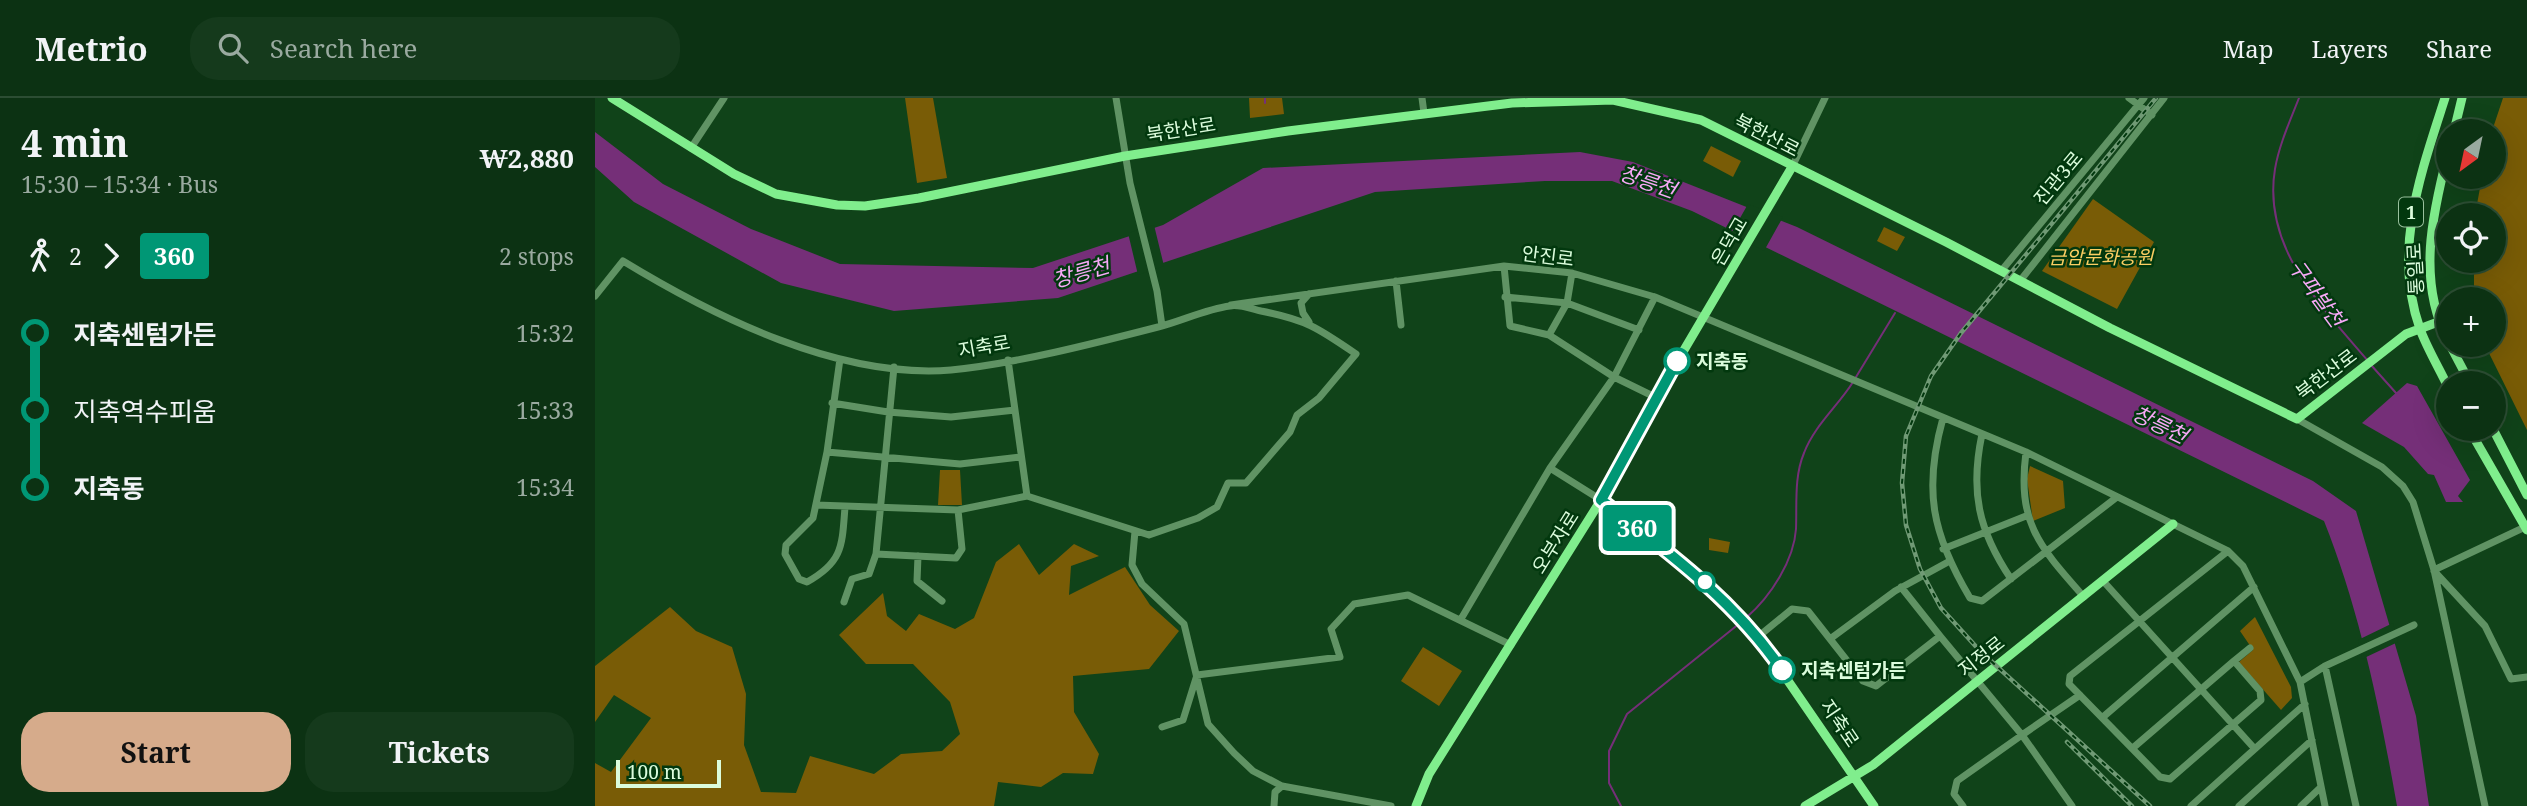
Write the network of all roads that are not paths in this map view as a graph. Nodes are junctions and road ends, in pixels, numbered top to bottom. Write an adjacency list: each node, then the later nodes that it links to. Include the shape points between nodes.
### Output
1 (612, 98): 15 (main road, 북한산로)
2 (724, 98): 15 (street)
3 (1116, 98): 16 (street)
4 (1422, 98): 12 (street)
5 (1825, 98): 17 (street)
6 (2129, 98): 11 (street)
7 (2144, 98): 11 (street, 진관3로)
8 (2164, 98): 13 (street, 진관3로)
9 (2445, 98): 39 (main road, 통일로 / 1, via 2410,217 2410,277)
10 (2462, 98): 14 (main road)
11 (2138, 106): 13 (street); 18 (street, 진관3로)
12 (1424, 113): 16 (main road, 북한산로); 17 (main road, 북한산로, via 1512,103 1613,100 1701,120)
13 (2152, 115): 19 (street, 진관3로)
14 (2457, 119)
15 (691, 148): 16 (main road, 북한산로, via 776,194 865,206)
16 (1125, 156): 38 (street)
17 (1792, 167): 22 (main road, 북한산로); 26 (main road, 은덕교)
18 (2088, 167): 19 (street); 22 (street, 진관3로)
19 (2101, 178): 25 (street, 진관3로)
20 (2439, 189): 33 (main road, 통일로 / 1, via 2429,257)
21 (1504, 266): 23 (street, 안진로); 24 (street, 안진로); 29 (street)
22 (2002, 270): 25 (main road, 북한산로)
23 (1572, 273): 30 (street, 안진로); 31 (street)
24 (1396, 281): 27 (street, 안진로); 37 (street)
25 (2019, 281): 52 (main road, 북한산로)
26 (1719, 293): 34 (main road, 오부자로)
27 (1308, 295): 32 (street, 안진로); 35 (street, via 1301,303)
28 (595, 296): 42 (street, 지축로, via 623,261 742,324)
29 (1505, 297): 31 (street); 41 (street, via 1510,326)
30 (1655, 297): 34 (street, 안진로); 40 (street)
31 (1567, 303): 40 (street); 41 (street)
32 (1231, 305): 35 (street, 지축로); 38 (street, 지축로)
33 (2436, 308)
34 (1704, 318): 47 (main road, 오부자로); 51 (street, 안진로)
35 (1309, 322): 72 (street, 지축로, via 1356,354 1319,398 1297,415 1290,432 1246,483 1228,483 1217,507 1149,535)
36 (2436, 323): 39 (main road, 북한산로)
37 (1401, 325)
38 (1161, 326): 43 (street, 지축로)
39 (2420, 329): 45 (main road, 통일로 / 1); 52 (main road, 북한산로, via 2406,334)
40 (1639, 330): 46 (street)
41 (1549, 335): 46 (street)
42 (840, 359): 44 (street, 지축로); 48 (street)
43 (1008, 360): 44 (street, 지축로, via 949,370); 49 (street)
44 (894, 367): 50 (street)
45 (2440, 371)
46 (1614, 377): 47 (street); 60 (street)
47 (1657, 398): 64 (main road, 오부자로)
48 (832, 403): 50 (street); 56 (street)
49 (1015, 410): 50 (street, via 951,417); 58 (street)
50 (888, 412): 59 (street)
51 (1943, 418): 53 (street); 74 (street, via 1931,471 1932,502)
52 (2297, 419): 80 (street, via 2382,467 2403,486 2421,523)
53 (1982, 434): 57 (street); 73 (street, via 1975,466 1976,503)
54 (2476, 441): 71 (main road)
55 (2499, 441): 61 (main road)
56 (827, 452): 59 (street); 65 (street)
57 (2026, 452): 63 (street); 69 (street, via 2022,480)
58 (1021, 457): 59 (street, via 960,464); 62 (street)
59 (885, 459): 67 (street)
60 (1550, 468): 64 (street); 88 (street)
61 (2527, 495)
62 (1027, 496): 68 (street); 72 (street)
63 (2117, 497): 70 (street); 75 (street)
64 (1601, 500): 91 (main road, 지축로, via 1692,569); 94 (main road, 오부자로)
65 (816, 505): 66 (street); 66 (street, via 810,523 786,545 785,554 799,579 807,582 829,570 838,553)
66 (845, 507): 67 (street)
67 (880, 507): 68 (street); 77 (street)
68 (958, 510): 78 (street, via 962,549 956,558)
69 (2026, 516): 73 (street); 75 (street)
70 (2173, 524): 76 (street); 82 (main road, 지정로)
71 (2526, 529): 80 (street)
72 (1135, 531): 99 (street, via 1132,565 1142,584 1184,624)
73 (1986, 531): 74 (street); 81 (street)
74 (1943, 549): 79 (street)
75 (2046, 551): 81 (street); 85 (street)
76 (2228, 551): 84 (street, via 2243,566); 89 (street)
77 (876, 554): 78 (street); 87 (street, via 869,574 852,579)
78 (918, 556): 86 (street, via 917,581)
79 (1948, 562): 81 (street, via 1970,598 1982,601); 83 (street)
80 (2434, 570): 100 (street, via 2485,626 2511,679); 128 (street)
81 (2011, 579)
82 (2104, 582): 85 (main road, 지정로); 89 (street)
83 (1901, 587): 92 (street); 93 (street)
84 (2253, 587): 96 (street); 102 (street)
85 (2084, 597): 101 (main road, 지정로)
86 (942, 601)
87 (844, 603)
88 (1461, 619): 94 (street); 99 (street, via 1408,595 1354,604 1331,629 1340,657)
89 (2140, 621): 96 (street); 104 (street, via 2070,676 2069,684)
90 (2411, 627): 98 (street)
91 (1759, 636): 93 (street, via 1792,609 1808,611); 113 (main road, 지축로)
92 (1940, 636): 93 (street, via 1876,686 1863,681); 101 (street)
93 (1830, 639)
94 (1511, 645): 118 (main road, 오부자로, via 1429,774)
95 (2250, 648): 97 (street)
96 (2172, 656): 103 (street); 106 (street)
97 (2234, 661): 103 (street); 107 (street, via 2260,691 2261,700)
98 (2325, 666): 102 (street); 127 (street)
99 (1197, 675): 108 (street, via 1183,720); 114 (street, via 1208,724 1253,771)
100 (2527, 677)
101 (1976, 682): 109 (street); 113 (main road, 지정로)
102 (2300, 682): 105 (street)
103 (2201, 689): 107 (street); 111 (street)
104 (2080, 695): 106 (street); 109 (street)
105 (2305, 704): 110 (street); 112 (street)
106 (2103, 716): 111 (street)
107 (2232, 724): 111 (street, via 2170,779 2160,776); 112 (street)
108 (1162, 727)
109 (2022, 735): 121 (street, via 1957,781 1954,794); 122 (street)
110 (2312, 740): 115 (street); 124 (street)
111 (2134, 747)
112 (2254, 748): 123 (street)
113 (1855, 778): 119 (main road, 지정로); 120 (main road, 지축로)
114 (1282, 786): 116 (street, via 1275,792); 117 (street)
115 (2321, 787): 125 (street); 126 (street)
116 (1274, 806)
117 (1391, 806)
118 (1416, 806)
119 (1805, 806)
120 (1874, 806)
121 (1962, 806)
122 (2072, 806)
123 (2191, 806)
124 (2239, 806)
125 (2301, 806)
126 (2325, 806)
127 (2356, 806)
128 (2485, 806)

